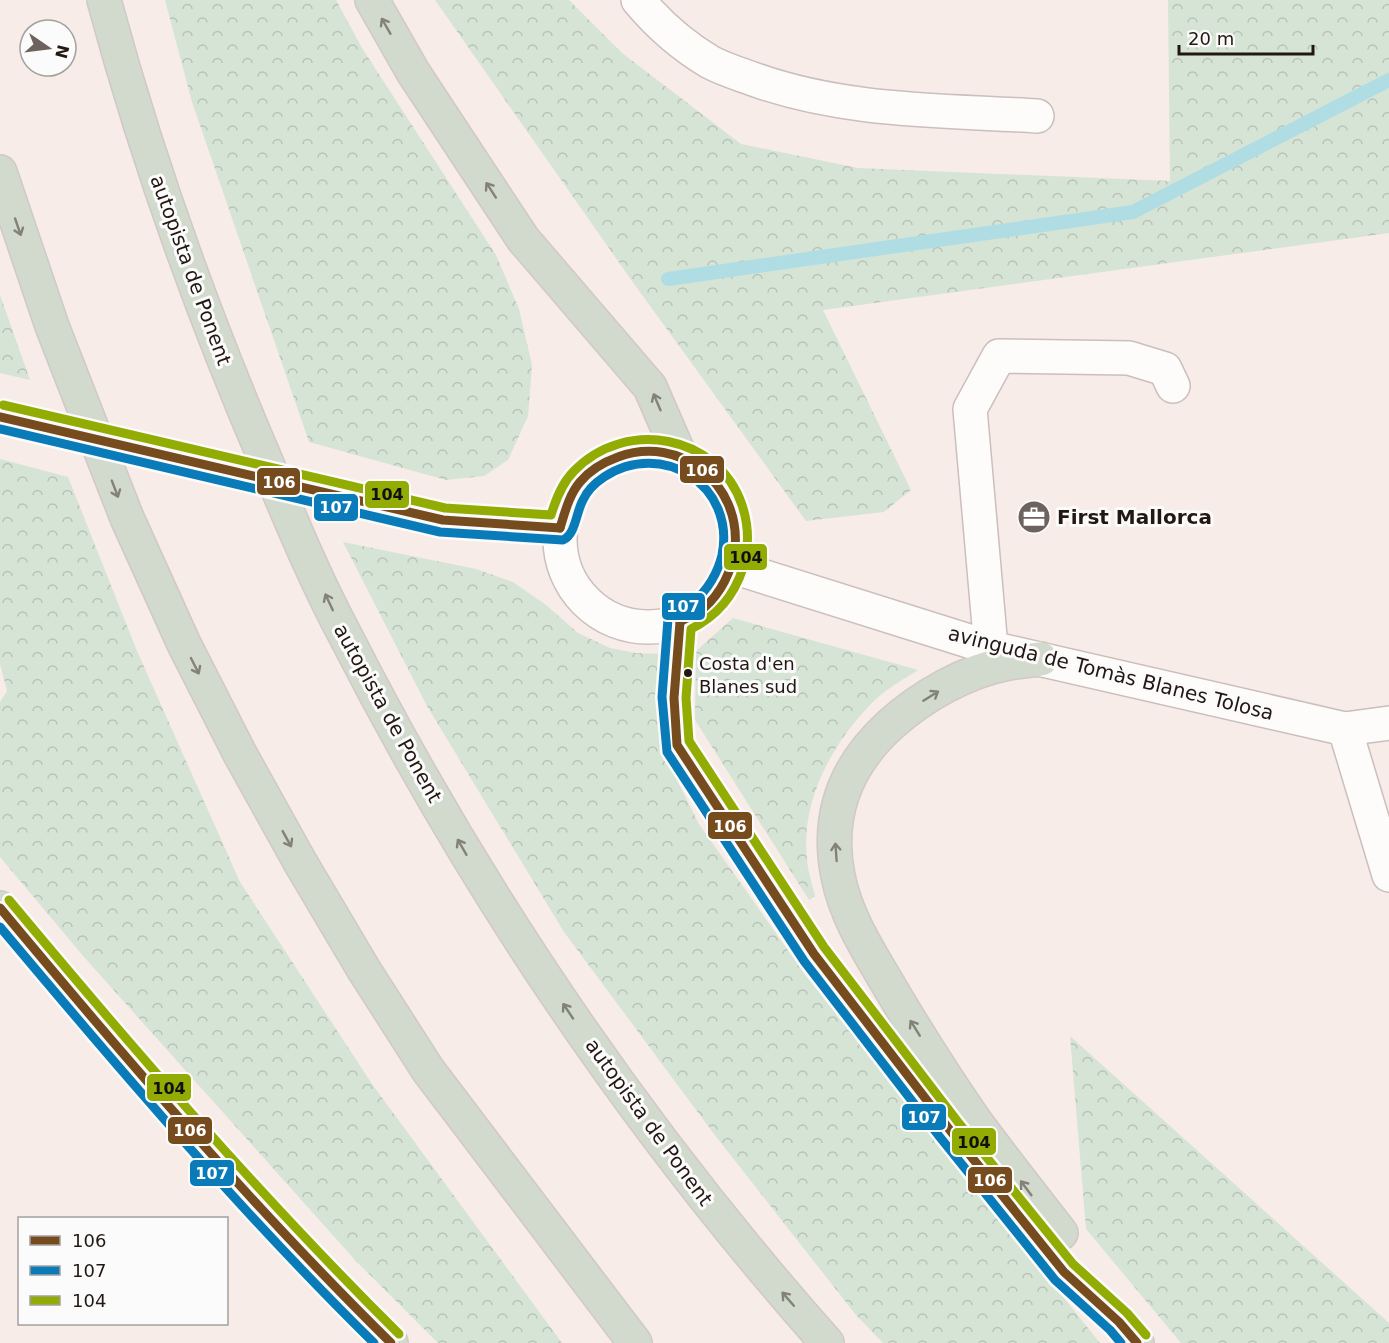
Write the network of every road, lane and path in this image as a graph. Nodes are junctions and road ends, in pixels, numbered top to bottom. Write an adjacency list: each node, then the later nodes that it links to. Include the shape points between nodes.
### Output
1 (104, 0): 21 (highway, autopista de Ponent, one-way to 1, via 708,1204 547,981 470,860 343,633 240,402 191,278 150,159)
2 (372, 0): 8 (highway, one-way to 2, via 650,387 524,239 413,72)
3 (638, 0): 4 (street, via 656,21 711,63 777,88 873,106)
4 (1037, 116)
5 (0, 172): 20 (highway, one-way to 20, via 52,326 127,518 184,644 240,754 317,892 428,1070)
6 (1173, 386): 12 (street, via 1166,369 1129,358 999,356 970,409)
7 (0, 417): 9 (street, bridge, via 443,520)
8 (680, 456): 9 (street, via 654,450 627,452 602,462 582,480 567,502); 10 (street, via 703,469 722,488 733,513 737,540)
9 (560, 528): 11 (street, via 562,558 573,587 593,609 620,623 650,628)
10 (733, 567): 11 (street, via 721,590 703,609); 12 (street, avinguda de Tomàs Blanes Tolosa)
11 (680, 622): 18 (highway, via 674,698 677,745 821,963 1064,1272)
12 (991, 648): 13 (street, avinguda de Tomàs Blanes Tolosa)
13 (1041, 659): 15 (street, avinguda de Tomàs Blanes Tolosa); 18 (highway, one-way to 13, via 1080,1258 975,1120 916,1030 869,953 849,912 838,876 835,829 842,789 875,738 902,714 965,677 1009,663)
14 (1389, 723): 15 (street, avinguda de Tomàs Blanes Tolosa)
15 (1345, 729): 16 (street)
16 (1389, 875)
17 (0, 908): 19 (highway, via 224,1170)
18 (1128, 1333)
19 (391, 1343)
20 (635, 1343)
21 (826, 1343)

